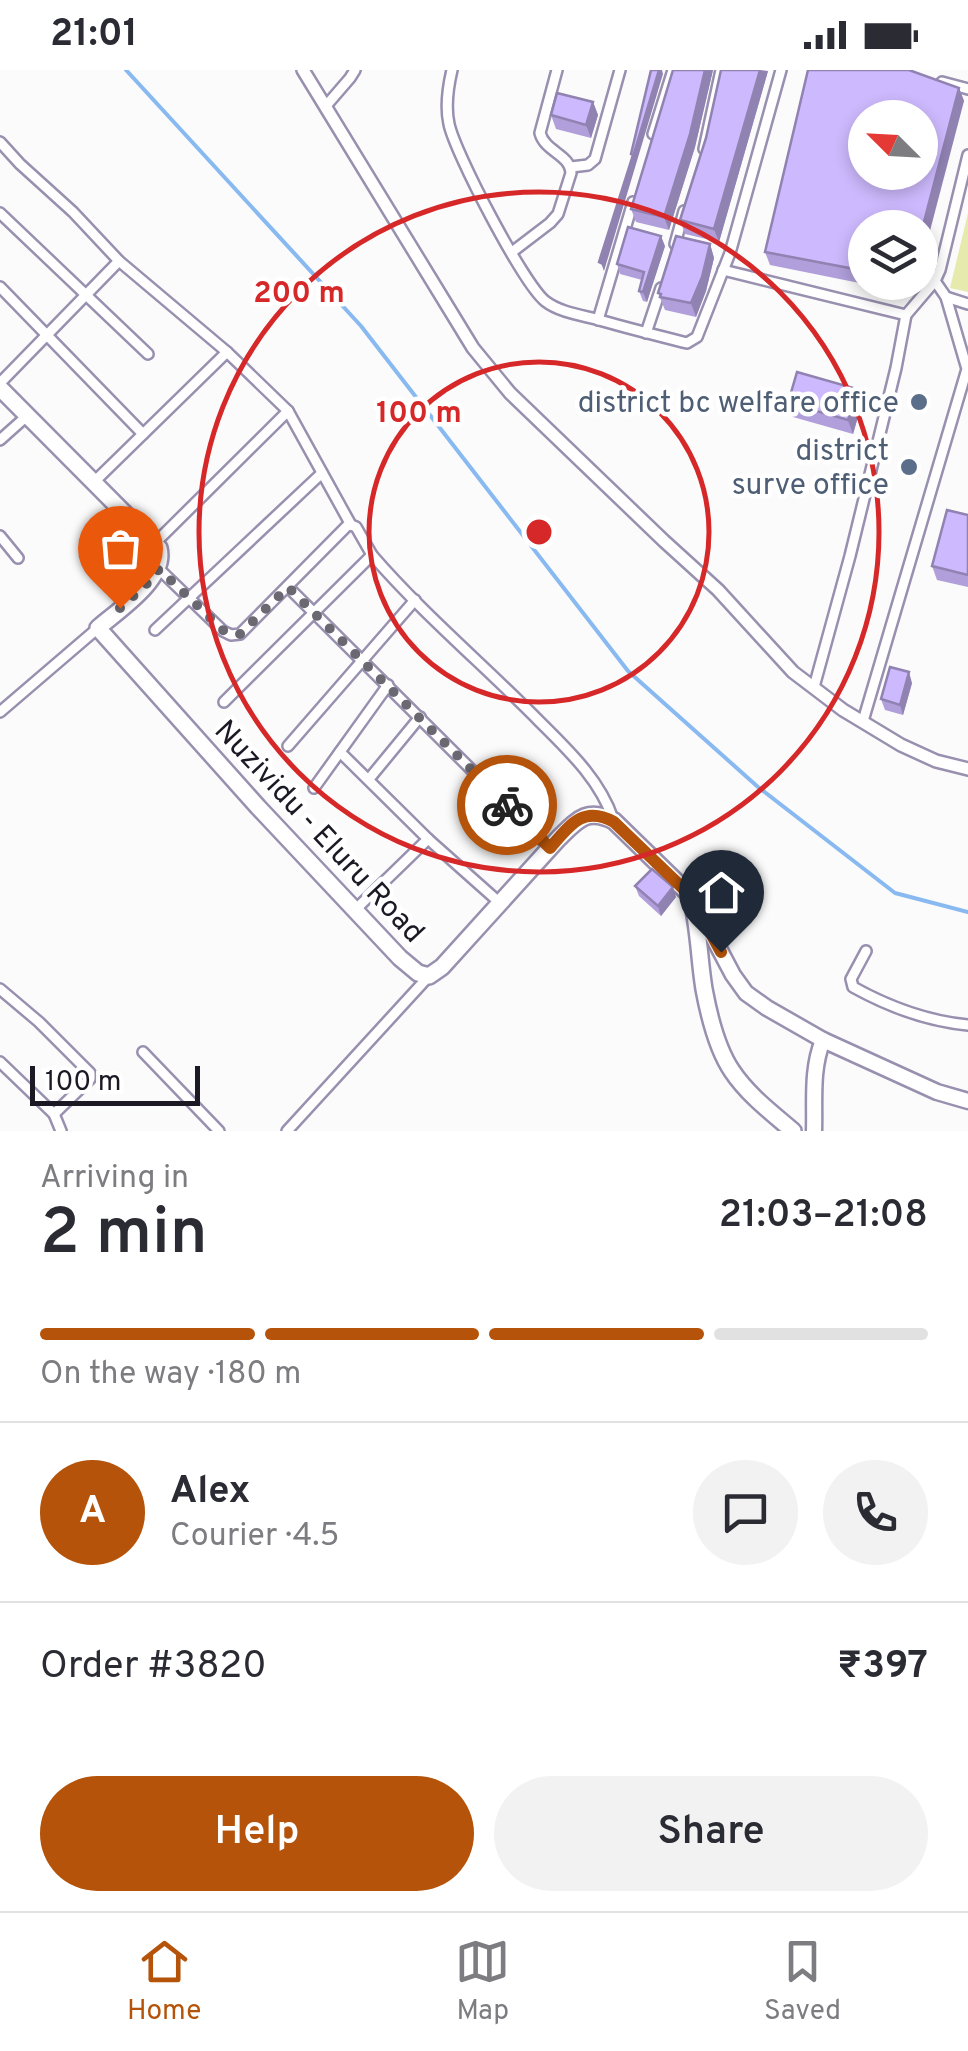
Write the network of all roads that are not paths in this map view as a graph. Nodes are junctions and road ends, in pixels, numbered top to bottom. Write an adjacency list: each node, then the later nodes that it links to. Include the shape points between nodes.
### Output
1 (303, 70): 11 (street)
2 (355, 70): 11 (street)
3 (452, 70): 26 (street, via 449,124)
4 (557, 70): 15 (street, via 540,134)
5 (620, 70): 15 (street, via 595,159)
6 (672, 70): 12 (street)
7 (720, 70): 16 (street)
8 (781, 70): 27 (street)
9 (932, 80): 10 (street)
10 (968, 89)
11 (326, 106): 66 (street, via 472,348 510,393)
12 (653, 136)
13 (0, 142): 29 (street)
14 (968, 155): 31 (street)
15 (571, 167): 26 (street, via 558,214)
16 (698, 168)
17 (636, 191): 20 (street)
18 (686, 204): 23 (street)
19 (0, 214): 35 (street)
20 (626, 228): 21 (street); 40 (street)
21 (642, 232)
22 (659, 236): 23 (street)
23 (676, 240): 24 (street); 28 (street)
24 (694, 244)
25 (712, 248): 27 (street)
26 (512, 252): 40 (street, via 546,301)
27 (730, 252): 30 (street)
28 (670, 259)
29 (119, 261): 35 (street); 43 (street)
30 (723, 270): 39 (street); 41 (street, via 694,340)
31 (938, 270)
32 (664, 277): 41 (street)
33 (938, 286): 36 (street)
34 (0, 287): 42 (street)
35 (85, 296): 42 (street); 44 (street)
36 (946, 297): 38 (street); 70 (street, via 967,370)
37 (919, 300): 39 (street)
38 (968, 304)
39 (906, 315): 66 (street)
40 (598, 320): 41 (street)
41 (646, 333)
42 (48, 334): 45 (street); 48 (street)
43 (227, 352): 46 (street); 48 (street)
44 (148, 354)
45 (0, 385): 47 (main road)
46 (288, 411): 50 (street); 54 (street)
47 (28, 416): 49 (street); 51 (main road)
48 (143, 434): 51 (street)
49 (0, 440)
50 (322, 473): 52 (street); 59 (street)
51 (94, 482): 54 (main road)
52 (351, 525): 55 (street); 58 (street)
53 (0, 536): 56 (street)
54 (155, 542): 57 (main road)
55 (372, 555): 60 (street); 61 (street)
56 (18, 558)
57 (159, 569): 59 (street); 62 (main road)
58 (288, 587): 59 (street, via 235,636); 61 (street)
59 (190, 600): 63 (street)
60 (415, 600): 64 (street); 76 (street, via 576,758 606,798)
61 (314, 613): 64 (street); 67 (street)
62 (98, 628): 68 (street); 81 (main road, Nuzividu - Eluru Road)
63 (155, 630)
64 (363, 661): 65 (street); 71 (street)
65 (388, 686): 69 (street); 72 (street)
66 (814, 688): 70 (street)
67 (224, 702)
68 (0, 712)
69 (420, 717): 74 (street); 78 (street)
70 (863, 721): 73 (street, via 918,753)
71 (288, 746)
72 (340, 752): 74 (street); 75 (street)
73 (968, 769)
74 (369, 780): 77 (street)
75 (314, 788)
76 (614, 822): 78 (main road, Nuzividu - Eluru Road, via 589,814); 79 (main road)
77 (428, 838): 80 (street); 81 (street)
78 (550, 848): 80 (main road, Nuzividu - Eluru Road)
79 (691, 896): 86 (main road, via 746,993); 94 (main road, via 704,989 731,1070)
80 (500, 903): 83 (main road, Nuzividu - Eluru Road)
81 (355, 910): 83 (main road, Nuzividu - Eluru Road, via 400,958)
82 (866, 951): 85 (street, via 853,987 910,1014)
83 (429, 976): 93 (street)
84 (0, 989): 90 (street, via 90,1073)
85 (968, 1025)
86 (823, 1040): 89 (main road); 95 (main road, via 814,1074)
87 (143, 1052): 92 (street)
88 (0, 1062): 90 (street)
89 (968, 1101)
90 (54, 1114): 91 (street)
91 (60, 1131)
92 (220, 1131)
93 (287, 1131)
94 (794, 1131)
95 (814, 1131)

